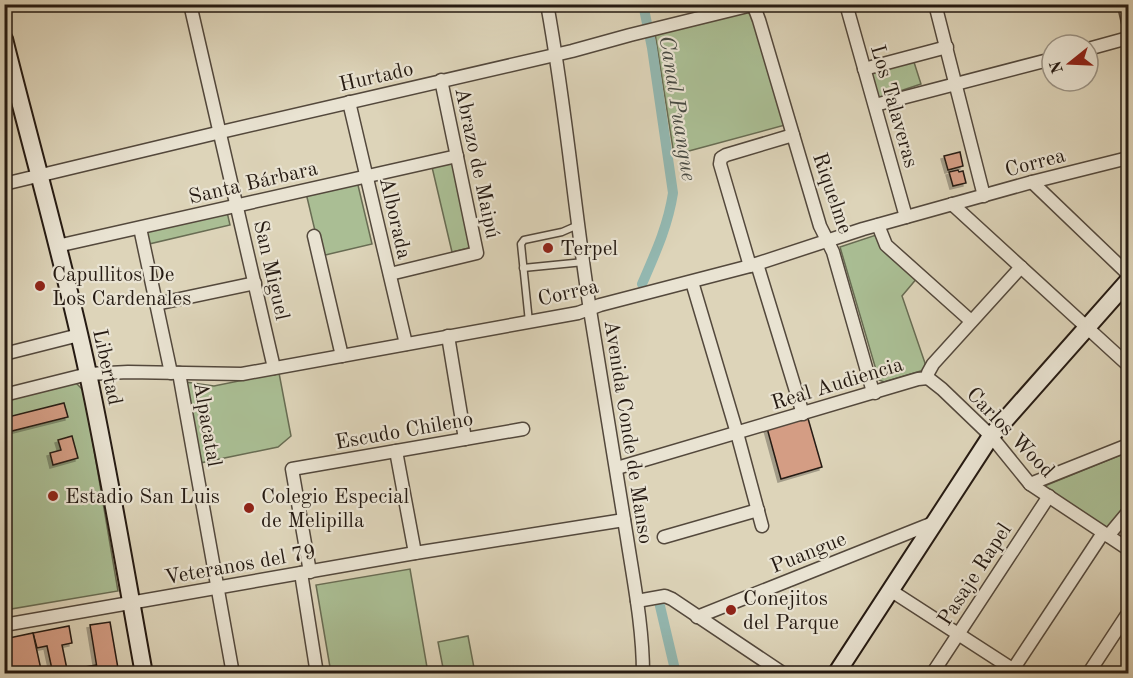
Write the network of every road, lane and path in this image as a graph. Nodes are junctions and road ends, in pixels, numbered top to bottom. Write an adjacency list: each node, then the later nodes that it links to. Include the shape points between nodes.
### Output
1 (190, 4): 19 (street, San Miguel)
2 (547, 4): 12 (street, Avenida Conde de Manso)
3 (846, 4): 14 (street, Los Talaveras)
4 (935, 4): 11 (street)
5 (1124, 4): 7 (street)
6 (754, 5): 12 (street, Hurtado); 20 (street, Riquelme)
7 (1128, 22)
8 (1128, 38): 10 (street)
9 (4, 39): 23 (main road, Libertad)
10 (1100, 46)
11 (947, 47): 14 (street); 16 (street)
12 (556, 55): 15 (street, Hurtado); 31 (street, Avenida Conde de Manso)
13 (1040, 62): 16 (street)
14 (864, 69): 18 (street, Los Talaveras)
15 (441, 80): 17 (street, Hurtado); 21 (street, Abrazo de Maipú)
16 (955, 84): 18 (street); 27 (street)
17 (349, 102): 19 (street, Hurtado); 24 (street, Alborada)
18 (874, 105): 30 (street, Los Talaveras)
19 (221, 132): 23 (street, Hurtado); 29 (street, San Miguel)
20 (793, 135): 35 (street, Riquelme); 38 (street, via 721,158)
21 (457, 156): 24 (street, Santa Bárbara); 41 (street, Abrazo de Maipú, via 477,253)
22 (1128, 158): 25 (street, Correa)
23 (40, 176): 26 (street, Hurtado); 36 (main road, Libertad)
24 (366, 176): 29 (street, Santa Bárbara); 41 (street, Alborada)
25 (1032, 182): 27 (street, Correa); 42 (street)
26 (4, 184)
27 (984, 196): 28 (street, Correa)
28 (952, 204): 30 (street, Correa); 39 (street)
29 (237, 206): 33 (street, Santa Bárbara); 44 (street, San Miguel)
30 (906, 217): 32 (street, Correa)
31 (579, 225): 37 (street, Avenida Conde de Manso); 40 (lane, via 522,242)
32 (878, 225): 35 (street, Correa); 48 (street, via 886,245)
33 (140, 228): 36 (street, Santa Bárbara); 46 (street, Alpacatal)
34 (314, 236): 55 (street)
35 (826, 241): 38 (street, Correa); 61 (street, Riquelme, via 833,252)
36 (57, 246): 51 (main road, Libertad)
37 (584, 262): 40 (lane); 47 (street, Avenida Conde de Manso)
38 (754, 265): 45 (street, Correa); 63 (street)
39 (1021, 267): 48 (street, Real Audiencia); 50 (street)
40 (523, 268): 49 (lane)
41 (390, 274): 53 (street, Alborada)
42 (1128, 274)
43 (1128, 281): 50 (main road)
44 (255, 282): 46 (street); 57 (street, San Miguel)
45 (692, 282): 47 (street, Correa); 65 (street)
46 (156, 304): 58 (street, Alpacatal)
47 (589, 308): 49 (street, Correa); 70 (street, Avenida Conde de Manso)
48 (971, 321): 60 (street, Real Audiencia, via 933,364)
49 (529, 322): 52 (street, Correa)
50 (1087, 328): 56 (street); 66 (main road)
51 (79, 335): 54 (street); 59 (main road, Libertad)
52 (447, 336): 53 (street, Correa); 67 (street)
53 (406, 344): 55 (street, Correa)
54 (4, 354)
55 (342, 356): 57 (street, Correa)
56 (1128, 365)
57 (274, 368): 58 (street, Correa, via 232,375)
58 (175, 373): 59 (street, Correa); 83 (street, Alpacatal)
59 (88, 374): 62 (street, Correa); 86 (main road, Libertad)
60 (928, 378): 61 (street, Real Audiencia); 66 (street, Carlos Wood)
61 (875, 393): 63 (street, Real Audiencia)
62 (4, 394)
63 (803, 414): 65 (street, Real Audiencia)
64 (523, 429): 67 (street, Escudo Chileno)
65 (737, 433): 70 (street, Real Audiencia); 73 (street)
66 (991, 436): 71 (street, Carlos Wood); 76 (main road)
67 (465, 439): 69 (street, Escudo Chileno)
68 (1128, 445): 71 (street)
69 (396, 451): 81 (street); 82 (street, Escudo Chileno, via 292,469)
70 (617, 468): 75 (street, Avenida Conde de Manso)
71 (1030, 484): 72 (street, Carlos Wood)
72 (1048, 496): 78 (street, Carlos Wood); 90 (street, Pasaje Rapel)
73 (758, 510): 77 (street); 79 (street)
74 (1128, 512): 78 (street)
75 (624, 520): 81 (street, Veteranos del 79); 85 (street, Avenida Conde de Manso)
76 (933, 523): 84 (main road); 88 (street, Puangue)
77 (762, 526)
78 (1106, 534): 80 (street, Carlos Wood); 92 (street)
79 (664, 537)
80 (1128, 549)
81 (415, 553): 82 (street, Veteranos del 79)
82 (305, 573): 83 (street, Veteranos del 79); 95 (street)
83 (219, 588): 86 (street, Veteranos del 79); 94 (street, Alpacatal)
84 (890, 590): 90 (street); 99 (main road)
85 (637, 601): 88 (street, via 665,596); 91 (street, Avenida Conde de Manso)
86 (131, 603): 89 (street, Veteranos del 79); 93 (main road, Libertad)
87 (1128, 613): 101 (street)
88 (698, 616): 98 (street)
89 (4, 625)
90 (958, 634): 92 (street); 100 (street, Pasaje Rapel)
91 (643, 652): 96 (street, Avenida Conde de Manso); 97 (street, Avenida Conde de Manso)
92 (1014, 672)
93 (144, 674)
94 (233, 674)
95 (317, 674)
96 (643, 674)
97 (651, 674)
98 (783, 674)
99 (836, 674)
100 (932, 674)
101 (1089, 674)

